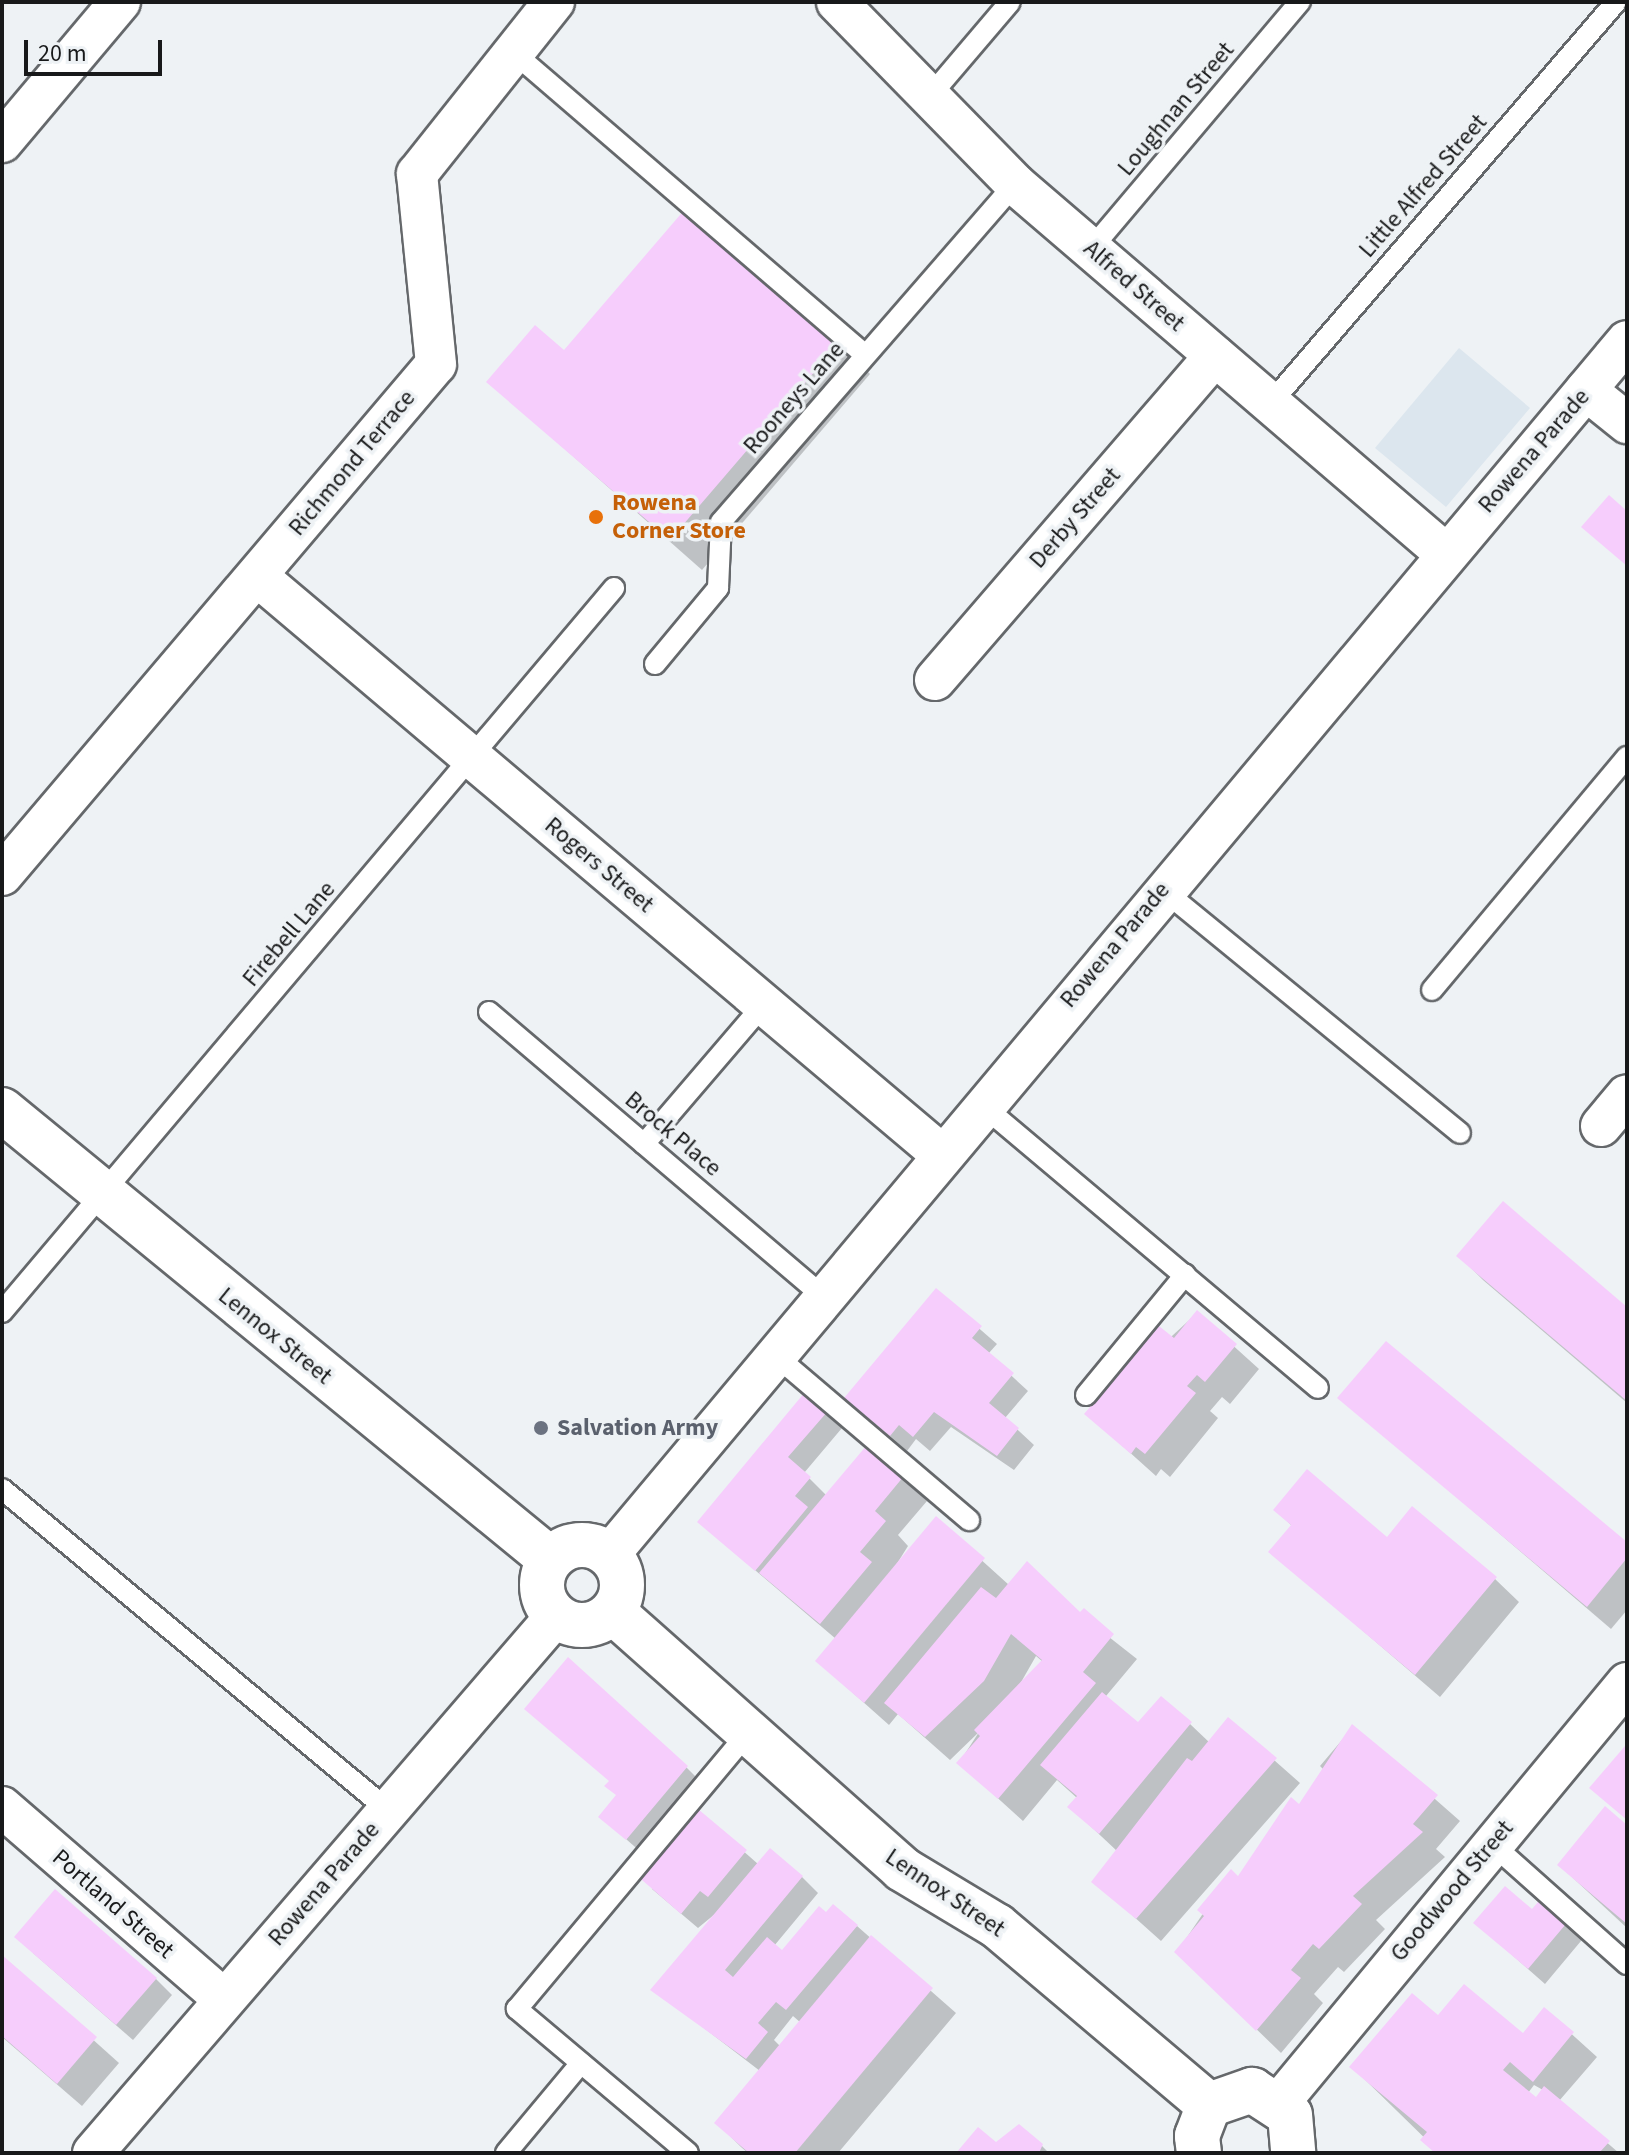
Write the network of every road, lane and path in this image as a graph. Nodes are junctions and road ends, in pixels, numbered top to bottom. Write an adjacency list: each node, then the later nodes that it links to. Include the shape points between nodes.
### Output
1 (120, 2): 9 (street)
2 (554, 2): 7 (street, Richmond Terrace)
3 (837, 2): 8 (street, Alfred Street)
4 (1010, 2): 8 (lane)
5 (1300, 2): 11 (lane, Loughnan Street)
6 (1616, 2): 16 (lane, Little Alfred Street)
7 (513, 52): 13 (lane); 19 (street, Richmond Terrace, via 417,174 436,364)
8 (930, 96): 10 (street, Alfred Street)
9 (2, 142)
10 (1015, 184): 11 (street, Alfred Street); 13 (lane, Rooneys Lane)
11 (1091, 249): 14 (street, Alfred Street)
12 (1627, 341): 15 (street, Rowena Parade)
13 (865, 355): 21 (lane, Rooneys Lane, via 721,522 718,588)
14 (1215, 356): 16 (street, Alfred Street); 22 (street, Derby Street)
15 (1586, 390): 17 (street); 18 (street, Rowena Parade)
16 (1270, 404): 18 (street, Alfred Street)
17 (1627, 423)
18 (1446, 554): 26 (street, Rowena Parade)
19 (257, 576): 23 (street, Rogers Street); 25 (street, Richmond Terrace)
20 (614, 588): 23 (lane, Firebell Lane)
21 (655, 664)
22 (935, 680)
23 (472, 757): 28 (street, Rogers Street); 37 (lane, Firebell Lane)
24 (1627, 757): 27 (lane)
25 (2, 875)
26 (1162, 889): 31 (street, Rowena Parade); 34 (lane)
27 (1432, 990)
28 (764, 1004): 35 (lane); 36 (street, Rogers Street)
29 (489, 1012): 35 (lane, Brock Place)
30 (1627, 1095): 33 (street)
31 (982, 1105): 36 (street, Rowena Parade); 38 (lane)
32 (2, 1110): 37 (street, Lennox Street)
33 (1601, 1126)
34 (1460, 1133)
35 (644, 1144): 39 (lane, Brock Place)
36 (941, 1154): 39 (street, Rowena Parade)
37 (102, 1195): 40 (lane, Firebell Lane); 47 (street, Lennox Street)
38 (1185, 1275): 42 (lane); 43 (lane)
39 (824, 1297): 41 (street, Rowena Parade)
40 (2, 1312)
41 (775, 1355): 45 (lane); 46 (street, Rowena Parade)
42 (1318, 1388)
43 (1086, 1395)
44 (2, 1489): 53 (lane)
45 (969, 1520)
46 (609, 1555): 47 (street, via 573,1545); 48 (street, via 622,1589)
47 (550, 1559): 49 (street, via 542,1595)
48 (613, 1612): 49 (street, via 578,1626); 51 (street, Lennox Street)
49 (555, 1617): 53 (street, Rowena Parade)
50 (1627, 1683): 54 (street, Goodwood Street)
51 (748, 1733): 57 (lane, via 517,2009); 59 (street, Lennox Street, via 902,1869 997,1926)
52 (2, 1807): 56 (street, Portland Street)
53 (388, 1810): 56 (street, Rowena Parade)
54 (1491, 1843): 55 (lane); 58 (street, Goodwood Street)
55 (1627, 1964)
56 (224, 1999): 60 (street, Rowena Parade)
57 (581, 2063): 61 (lane); 62 (lane)
58 (1280, 2102): 59 (street, via 1236,2090); 64 (street, via 1295,2130)
59 (1209, 2105): 63 (street, via 1197,2136)
60 (93, 2153)
61 (506, 2153)
62 (688, 2153)
63 (1199, 2153)
64 (1293, 2153)

